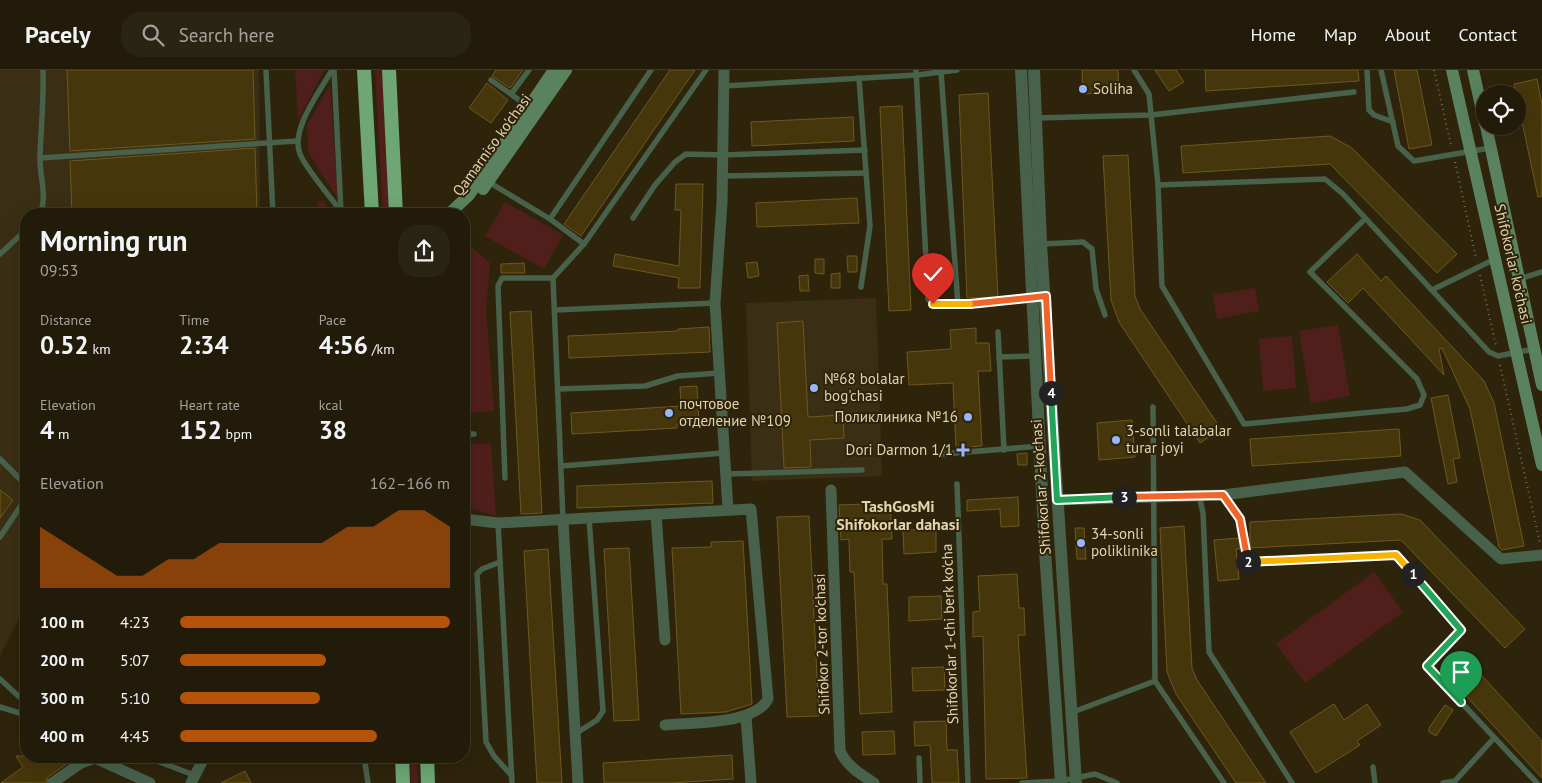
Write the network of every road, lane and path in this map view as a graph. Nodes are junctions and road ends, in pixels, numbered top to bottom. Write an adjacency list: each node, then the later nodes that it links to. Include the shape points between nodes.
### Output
1 (44, 70): 41 (lane)
2 (266, 70): 35 (lane)
3 (333, 70): 34 (lane, via 301,125); 49 (lane)
4 (364, 70): 50 (highway)
5 (389, 70): 51 (highway)
6 (529, 70): 28 (lane)
7 (554, 70): 29 (main road, Qamarniso ko'chasi)
8 (566, 70): 44 (main road, Qamarniso ko'chasi)
9 (651, 70): 55 (lane)
10 (706, 70): 58 (lane)
11 (724, 70): 26 (street)
12 (957, 70): 21 (lane)
13 (1021, 70): 31 (street, Shifokorlar 2-ko'chasi)
14 (1034, 70): 31 (street, Shifokorlar 2-ko'chasi)
15 (1134, 70): 30 (lane, via 1150,94)
16 (1367, 70): 32 (lane, via 1368,110)
17 (1381, 70): 32 (lane)
18 (1434, 70): 40 (path)
19 (1452, 70): 38 (main road, Shifokorlar ko'chasi)
20 (1473, 70): 25 (main road, Shifokorlar ko'chasi)
21 (941, 72): 22 (lane); 69 (lane)
22 (916, 73): 23 (lane); 69 (lane, via 928,299 933,304)
23 (860, 78): 26 (lane); 37 (lane)
24 (491, 80): 28 (lane)
25 (1476, 85)
26 (724, 86): 39 (street)
27 (1354, 92): 30 (lane)
28 (511, 94): 29 (lane)
29 (529, 107): 44 (main road, Qamarniso ko'chasi)
30 (1150, 114): 31 (lane); 45 (lane)
31 (1030, 119): 59 (street, Shifokorlar 2-ko'chasi); 67 (street, Shifokorlar 2-ko'chasi)
32 (1393, 122): 40 (lane, via 1398,146 1414,161)
33 (1487, 135): 36 (main road, Shifokorlar ko'chasi)
34 (297, 141): 35 (lane); 48 (lane, via 300,154)
35 (269, 142): 41 (lane); 47 (lane)
36 (1490, 148): 38 (lane); 64 (main road, Shifokorlar ko'chasi)
37 (865, 150): 39 (lane); 42 (lane)
38 (1470, 153): 40 (lane); 61 (main road, Shifokorlar ko'chasi)
39 (723, 155): 43 (street); 54 (lane, via 686,154 655,185)
40 (1454, 156)
41 (40, 158): 46 (lane)
42 (866, 173): 43 (lane); 65 (lane, via 870,226)
43 (723, 176): 68 (street)
44 (485, 180): 52 (main road, Qamarniso ko'chasi); 53 (main road, Qamarniso ko'chasi); 55 (lane)
45 (1158, 185): 56 (lane, via 1325,179); 56 (lane, via 1162,286 1244,424 1407,409 1420,404 1424,395 1417,379 1310,272)
46 (42, 208)
47 (273, 208)
48 (338, 208)
49 (342, 208)
50 (372, 208)
51 (396, 208)
52 (455, 208)
53 (465, 208)
54 (633, 218)
55 (550, 219): 58 (lane)
56 (1365, 219): 66 (lane)
57 (20, 236): 60 (lane)
58 (584, 244): 63 (lane)
59 (1042, 244): 67 (street, Shifokorlar 2-ko'chasi); 71 (lane, via 1083,242 1092,249 1096,289)
60 (0, 254)
61 (1495, 259): 66 (lane); 74 (main road, Shifokorlar ko'chasi)
62 (1542, 272): 64 (lane)
63 (553, 278): 70 (lane); 92 (lane, via 502,278 498,286)
64 (1519, 279): 73 (main road, Shifokorlar ko'chasi)
65 (861, 287)
66 (1432, 290): 74 (lane, via 1489,352 1498,356)
67 (1040, 297): 69 (lane); 75 (street, Shifokorlar 2-ko'chasi); 99 (street, Shifokorlar 2-ko'chasi)
68 (715, 303): 70 (lane); 77 (street)
69 (958, 305)
70 (555, 310): 79 (lane)
71 (1105, 315)
72 (998, 332): 76 (lane)
73 (1534, 349): 74 (lane); 78 (main road, Shifokorlar ko'chasi)
74 (1518, 353): 88 (main road, Shifokorlar ko'chasi)
75 (1036, 356): 76 (lane); 83 (street, Shifokorlar 2-ko'chasi)
76 (999, 357): 84 (lane)
77 (719, 373): 79 (lane, via 678,376 645,386); 85 (street)
78 (1542, 385)
79 (558, 388): 89 (lane)
80 (1153, 407): 98 (lane)
81 (470, 434): 82 (lane)
82 (474, 434)
83 (1041, 446): 84 (lane); 133 (street, Shifokorlar 2-ko'chasi)
84 (1004, 450): 86 (lane)
85 (724, 453): 89 (lane); 91 (street)
86 (943, 454)
87 (0, 459): 93 (lane)
88 (1542, 465)
89 (561, 466): 105 (lane)
90 (862, 470): 91 (lane)
91 (726, 474): 101 (street)
92 (505, 478)
93 (20, 479)
94 (957, 484): 143 (lane, Shifokorlar 1-chi berk ko'cha)
95 (831, 490): 141 (street, Shifokor 2-tor ko'chasi, via 840,751 844,760)
96 (1199, 495): 97 (street); 98 (street); 147 (lane, via 1209,652)
97 (1223, 495): 108 (street, via 1405,472 1501,559); 120 (lane, via 1240,519 1247,562 1396,555 1461,630 1427,666)
98 (1152, 496): 99 (street); 112 (lane)
99 (1057, 500): 115 (street, Shifokorlar 2-ko'chasi)
100 (20, 507): 107 (lane)
101 (728, 510): 102 (street); 117 (street, via 751,509 768,699 758,711)
102 (656, 514): 103 (street); 110 (street)
103 (589, 518): 105 (street); 119 (lane, via 603,710 597,720)
104 (470, 520): 106 (street)
105 (563, 520): 106 (street); 119 (street)
106 (498, 523): 109 (lane)
107 (0, 537)
108 (1542, 555)
109 (500, 562): 131 (lane); 131 (lane, via 478,574 486,742)
110 (665, 640)
111 (0, 678): 113 (lane)
112 (1155, 681): 115 (lane); 146 (lane)
113 (20, 697)
114 (0, 707): 116 (lane)
115 (1073, 712): 132 (street, Shifokorlar 2-ko'chasi)
116 (20, 713)
117 (746, 717): 118 (street); 140 (street)
118 (665, 725)
119 (575, 734): 139 (street)
120 (1494, 738): 149 (lane, via 1455,781); 150 (lane)
121 (919, 758): 142 (lane)
122 (80, 763): 134 (street)
123 (106, 763): 135 (street)
124 (159, 763): 130 (lane)
125 (201, 763): 130 (street)
126 (365, 763): 136 (lane)
127 (402, 763): 137 (highway)
128 (427, 763): 138 (highway)
129 (1372, 768): 148 (lane)
130 (193, 779)
131 (512, 780)
132 (1076, 780): 133 (lane); 145 (lane, via 1095,774)
133 (1061, 782): 144 (lane)
134 (52, 783)
135 (150, 783)
136 (368, 783)
137 (403, 783)
138 (428, 783)
139 (578, 783)
140 (751, 783)
141 (874, 783)
142 (920, 783)
143 (968, 783)
144 (1022, 783)
145 (1118, 783)
146 (1224, 783)
147 (1292, 783)
148 (1376, 783)
149 (1443, 783)
150 (1537, 783)

